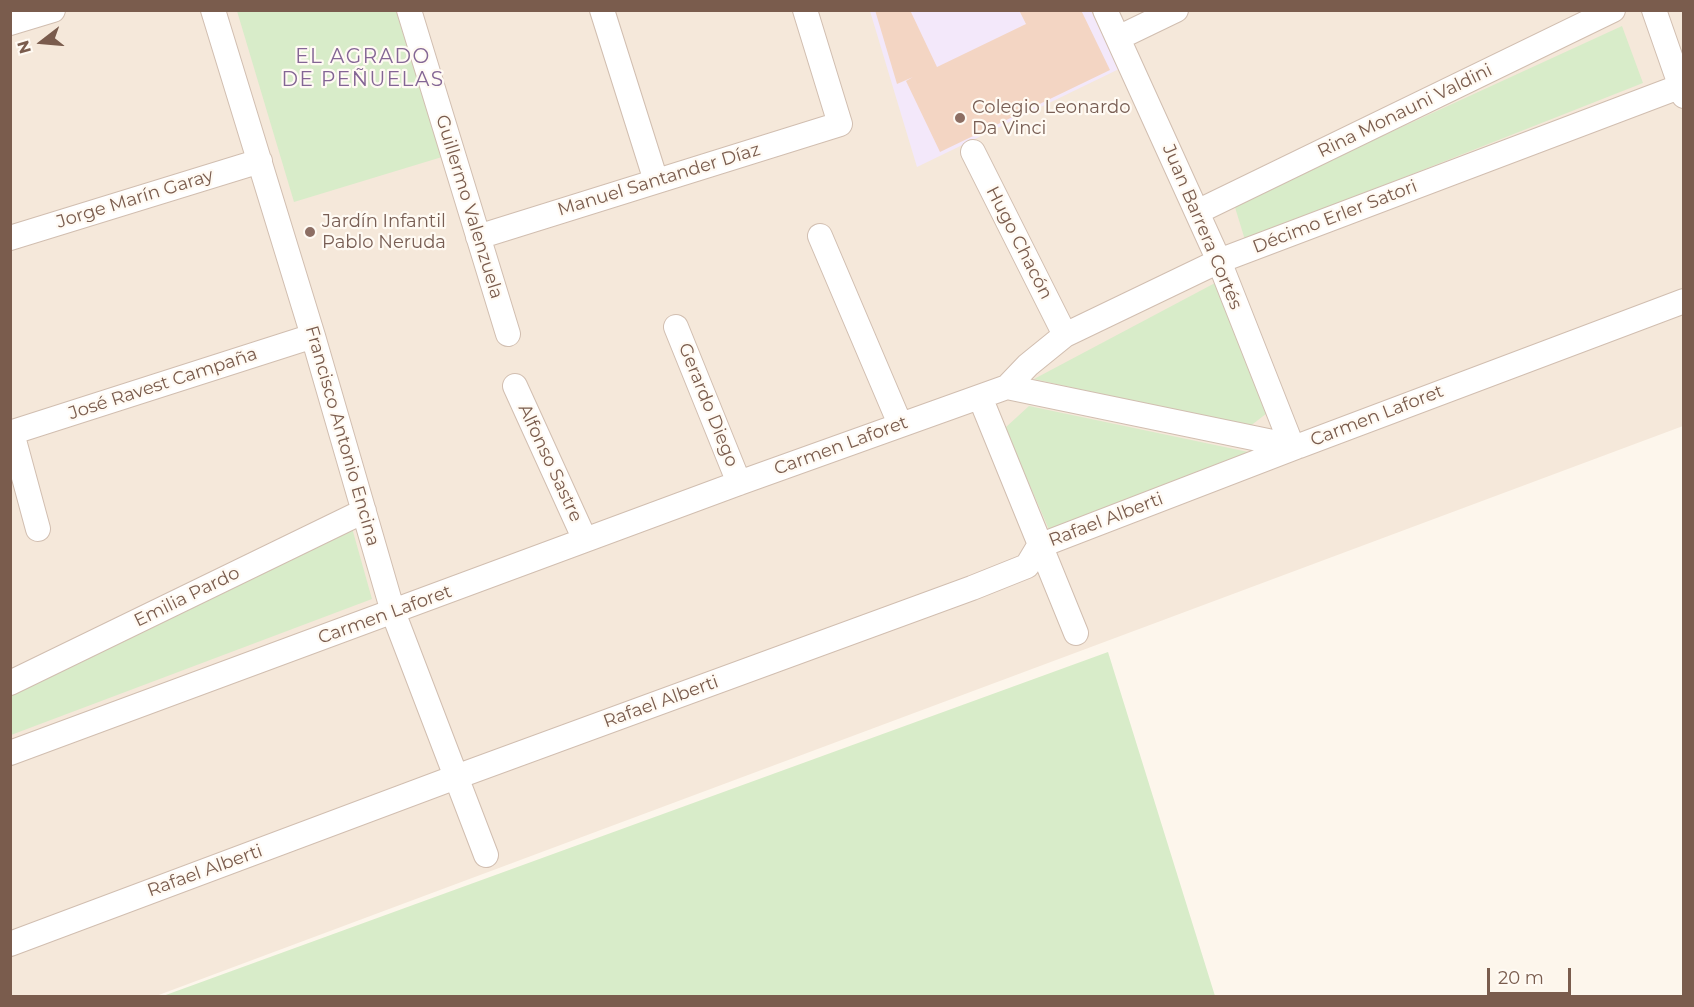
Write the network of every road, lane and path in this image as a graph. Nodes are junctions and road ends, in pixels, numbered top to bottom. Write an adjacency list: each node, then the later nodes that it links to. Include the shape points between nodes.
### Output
1 (53, 10): 10 (street)
2 (213, 10): 14 (street, Francisco Antonio Encina)
3 (409, 10): 18 (street, Guillermo Valenzuela)
4 (602, 10): 15 (street)
5 (805, 10): 15 (street, Manuel Santander Díaz, via 840,124)
6 (1105, 10): 11 (street, Juan Barrera Cortés)
7 (1176, 10): 11 (street)
8 (1613, 10): 16 (street, Rina Monauni Valdini)
9 (1654, 10): 12 (street)
10 (10, 23)
11 (1118, 38): 16 (street, Juan Barrera Cortés)
12 (1682, 89): 20 (street, Décimo Erler Satori)
13 (973, 152): 24 (street, Hugo Chacón)
14 (260, 161): 19 (street, Jorge Marín Garay); 25 (street, Francisco Antonio Encina)
15 (656, 181): 18 (street, Manuel Santander Díaz)
16 (1197, 212): 20 (street, Juan Barrera Cortés)
17 (820, 236): 29 (street)
18 (478, 237): 23 (street, Guillermo Valenzuela)
19 (10, 238)
20 (1219, 261): 24 (street, Décimo Erler Satori); 31 (street, Juan Barrera Cortés)
21 (1683, 302): 31 (street, Carmen Laforet)
22 (676, 327): 32 (street, Gerardo Diego)
23 (508, 334)
24 (1065, 335): 27 (street, Décimo Erler Satori)
25 (314, 336): 30 (street, José Ravest Campaña); 33 (street, Francisco Antonio Encina)
26 (515, 386): 35 (street, Alfonso Sastre)
27 (1007, 387): 28 (street, Carmen Laforet); 31 (street, Carmen Laforet)
28 (980, 397): 29 (street, Carmen Laforet); 36 (street)
29 (900, 424): 32 (street, Carmen Laforet)
30 (11, 433): 34 (street, José Ravest Campaña)
31 (1295, 446): 36 (street, Rafael Alberti)
32 (739, 483): 35 (street, Carmen Laforet)
33 (364, 511): 37 (street, Francisco Antonio Encina); 39 (street, Emilia Pardo)
34 (38, 529)
35 (585, 540): 37 (street, Carmen Laforet)
36 (1039, 546): 38 (street); 41 (street, Rafael Alberti, via 1027,566 1016,571)
37 (393, 612): 40 (street, Carmen Laforet); 41 (street, Francisco Antonio Encina)
38 (1076, 633)
39 (10, 683)
40 (10, 753)
41 (456, 777): 42 (street, Francisco Antonio Encina); 43 (street, Rafael Alberti)
42 (486, 855)
43 (10, 944)

